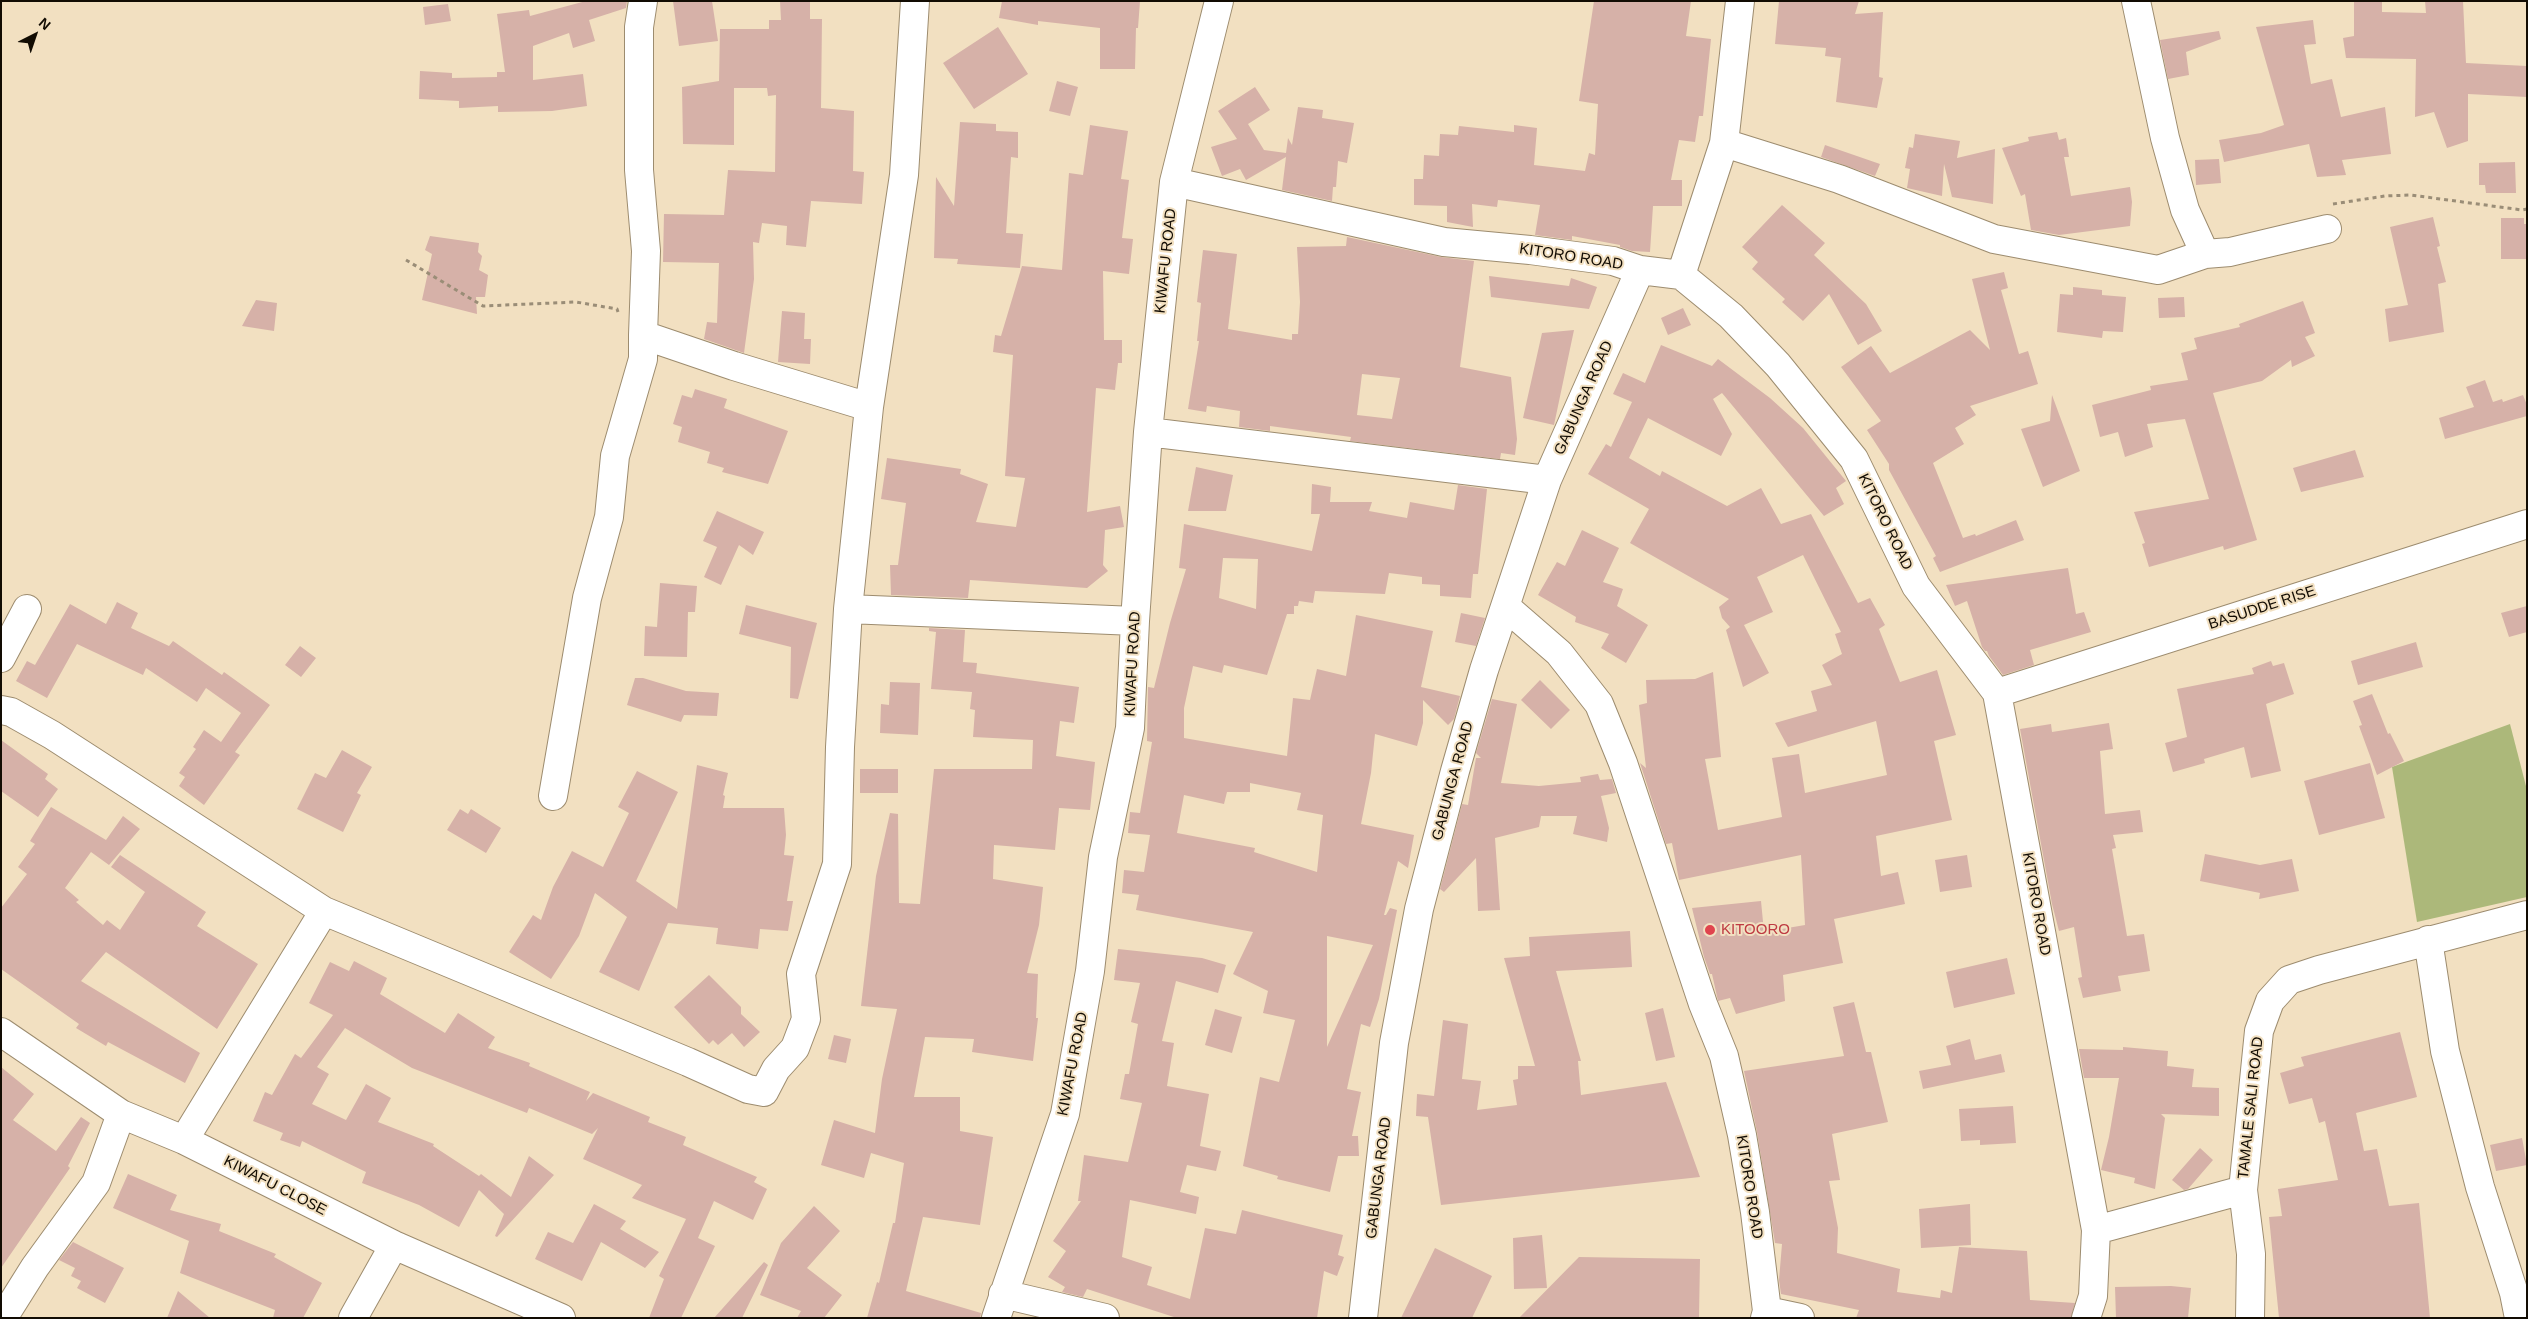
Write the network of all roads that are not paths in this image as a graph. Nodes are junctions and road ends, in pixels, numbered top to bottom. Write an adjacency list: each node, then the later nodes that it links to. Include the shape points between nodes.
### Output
1 (643, 1): 12 (street, via 639,28 639,170 646,251)
2 (915, 1): 13 (street, via 904,175)
3 (1219, 1): 7 (street, KIWAFU ROAD)
4 (1740, 1): 6 (street)
5 (2136, 1): 9 (street, via 2165,138 2185,210)
6 (1724, 144): 9 (street, via 1839,179 1994,239 2158,270); 11 (street)
7 (1174, 182): 10 (street, KITORO ROAD, via 1444,242 1613,261); 14 (street, KIWAFU ROAD)
8 (2328, 217): 9 (street, via 2230,252)
9 (2205, 254)
10 (1640, 270): 11 (street, KITORO ROAD); 15 (street, GABUNGA ROAD)
11 (1681, 276): 22 (street, KITORO ROAD, via 1731,316 1778,364 1854,459 1916,586)
12 (643, 335): 13 (street); 24 (street, via 642,359 615,456 609,517 586,598)
13 (870, 407): 19 (street)
14 (1148, 432): 15 (street); 20 (street, KIWAFU ROAD)
15 (1547, 480): 17 (street, GABUNGA ROAD)
16 (2527, 524): 22 (street, BASUDDE RISE)
17 (1506, 607): 36 (street, KITORO ROAD, via 1559,653 1599,704 1623,763 1703,1004 1724,1056 1755,1212); 41 (street, GABUNGA ROAD, via 1455,771 1419,909 1394,1044)
18 (27, 609): 21 (street)
19 (848, 609): 20 (street); 25 (street, via 837,864 801,974 806,1019 795,1048 776,1070 764,1092 748,1089)
20 (1134, 621): 35 (street, KIWAFU ROAD, via 1130,728 1103,857 1090,971 1065,1114)
21 (1, 658)
22 (1997, 692): 32 (street, KITORO ROAD)
23 (1, 710): 25 (street, via 12,712 52,735)
24 (553, 796)
25 (324, 911): 30 (street)
26 (2527, 915): 27 (street, TAMALE SALI ROAD)
27 (2428, 940): 31 (street, TAMALE SALI ROAD, via 2289,980 2270,1002 2259,1032); 34 (street, via 2445,1051 2480,1187)
28 (1, 1032): 29 (street, KIWAFU CLOSE)
29 (121, 1114): 30 (street, KIWAFU CLOSE); 37 (street, via 96,1182)
30 (184, 1140): 33 (street, KIWAFU CLOSE)
31 (2243, 1190): 32 (street, TAMALE SALI ROAD); 44 (street, via 2251,1254)
32 (2096, 1230): 43 (street, KITORO ROAD, via 2093,1296)
33 (394, 1245): 38 (street); 39 (street, KIWAFU CLOSE)
34 (2520, 1301)
35 (999, 1306): 40 (street)
36 (1766, 1314): 42 (street)
37 (3, 1318)
38 (353, 1318)
39 (561, 1318)
40 (1105, 1318)
41 (1363, 1318)
42 (1800, 1318)
43 (2086, 1318)
44 (2250, 1318)

